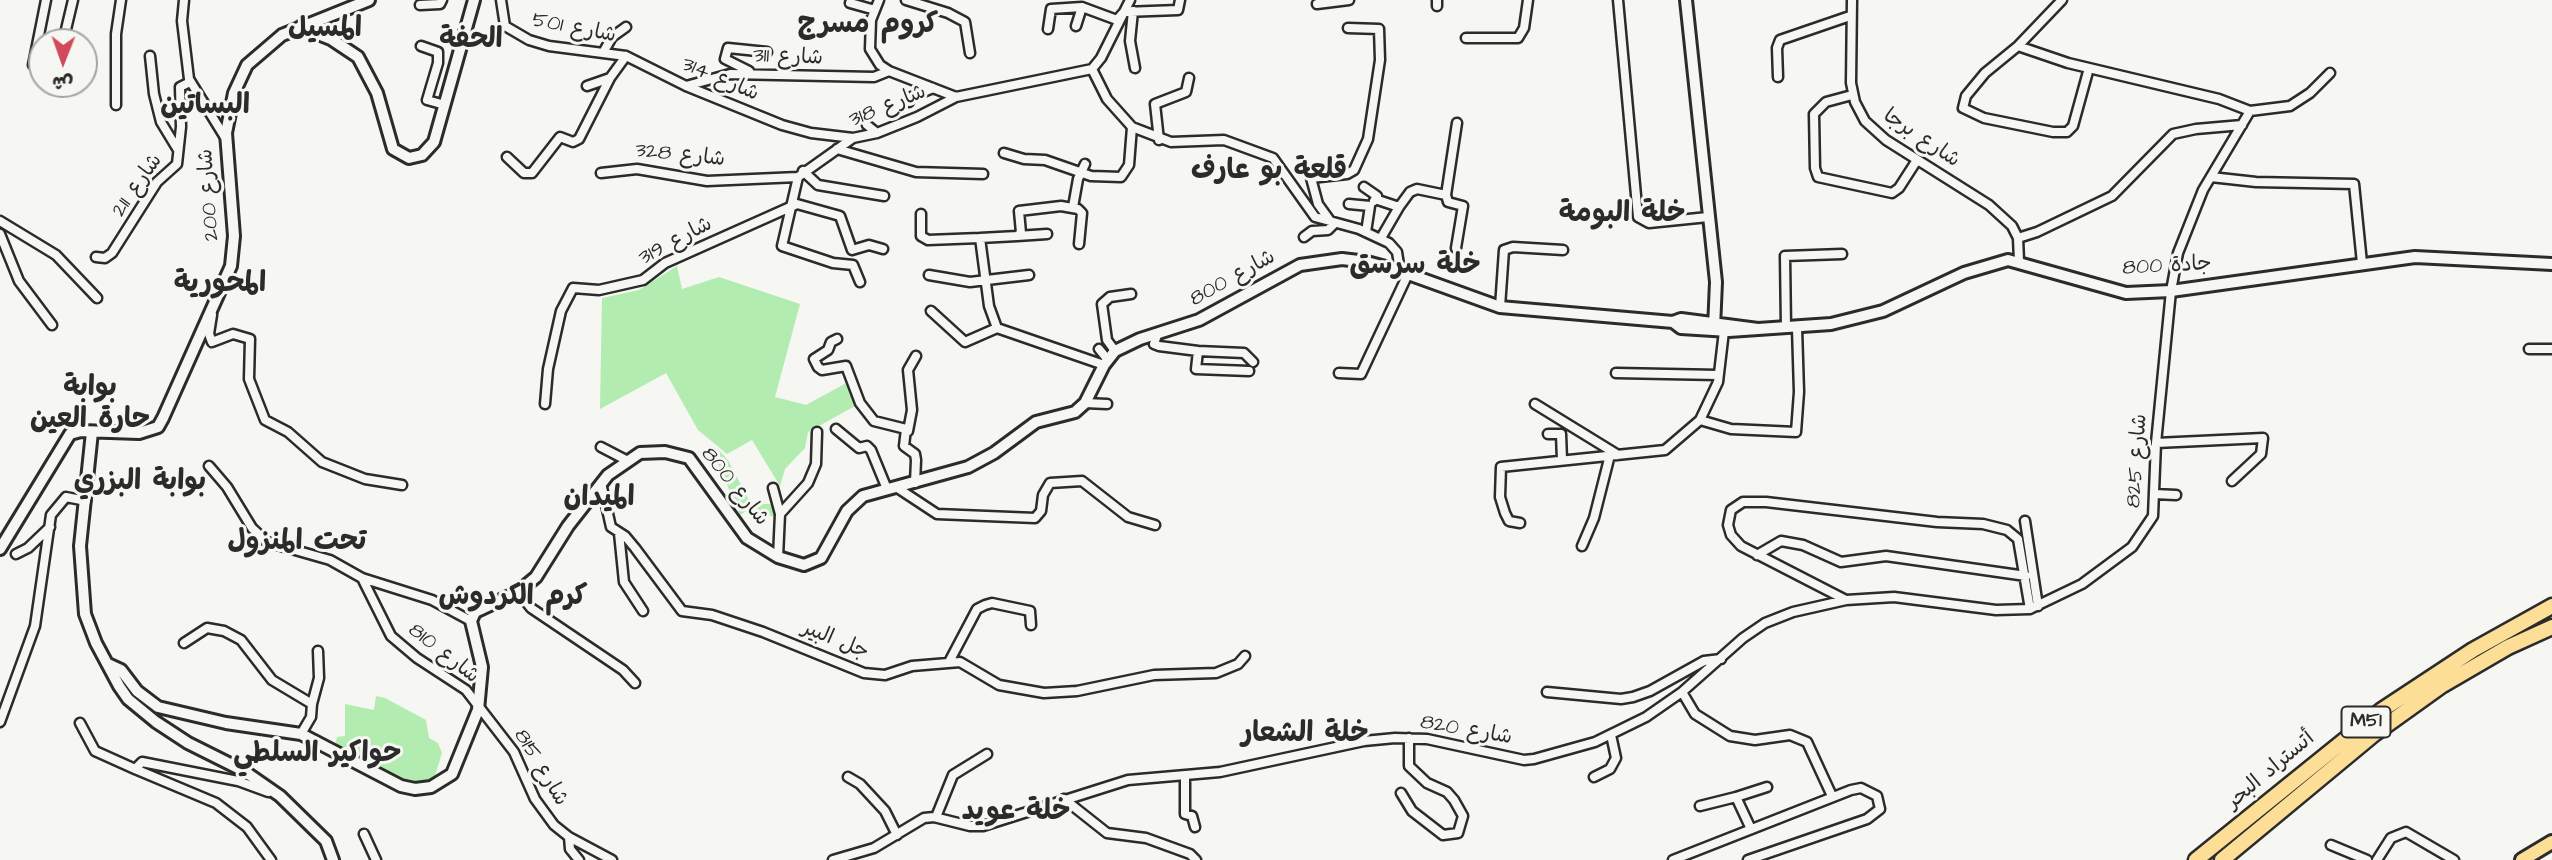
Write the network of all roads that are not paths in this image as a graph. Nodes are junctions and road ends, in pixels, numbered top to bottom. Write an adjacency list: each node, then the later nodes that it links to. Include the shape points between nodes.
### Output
1 (46, 0): 29 (street)
2 (72, 0): 30 (street)
3 (121, 0): 57 (street, via 116,34)
4 (184, 0): 50 (street, via 182,21)
5 (369, 0): 27 (main road, شارع 200)
6 (442, 0): 20 (street)
7 (474, 0): 58 (main road)
8 (501, 0): 36 (street, شارع 501, via 505,26 512,33 549,46)
9 (879, 0): 23 (street)
10 (906, 0): 38 (street, via 965,22)
11 (1130, 0): 24 (street)
12 (1180, 0): 24 (street, via 1180,8)
13 (1349, 0): 21 (street)
14 (1528, 0): 33 (street, via 1518,38)
15 (1618, 0): 87 (street, via 1638,217 1649,223)
16 (1686, 0): 87 (main road)
17 (1852, 0): 25 (street, شارع برجا)
18 (2062, 0): 35 (street)
19 (850, 3): 23 (street)
20 (420, 5)
21 (1317, 5)
22 (1082, 7): 24 (street, via 1112,20); 26 (street); 32 (street, via 1051,9)
23 (875, 10): 44 (street, via 870,49)
24 (1128, 12): 41 (street); 43 (street)
25 (1850, 16): 47 (street, via 1780,40); 54 (street, شارع برجا)
26 (1076, 26)
27 (300, 27): 58 (main road, via 331,39 361,61 377,93 393,149 399,154 409,158 430,149); 66 (main road, شارع 200, via 276,38 247,65 229,110)
28 (626, 27): 36 (street, via 612,37)
29 (40, 28)
30 (66, 28)
31 (1348, 28): 89 (street, via 1379,29 1380,60 1368,139 1354,170 1311,178 1318,204)
32 (1048, 29)
33 (1466, 38)
34 (421, 46): 58 (street, via 438,52 427,100)
35 (2018, 46): 42 (street); 42 (street, via 1969,91 1963,107 1967,112 2038,130 2067,132 2073,126)
36 (604, 51): 40 (street, شارع 501)
37 (768, 52): 46 (street, via 728,48 726,52 730,63)
38 (970, 53)
39 (150, 56): 69 (street, via 161,122)
40 (626, 56): 48 (street); 53 (street, شارع 314)
41 (1135, 68)
42 (2089, 68): 59 (street, via 2219,99)
43 (1093, 69): 55 (street, شارع 318); 63 (street, via 1107,99)
44 (889, 71): 46 (street, شارع 311, via 874,78); 51 (street)
45 (2330, 73): 59 (street, via 2290,106)
46 (758, 74): 53 (street, شارع 311, via 730,74)
47 (1778, 77)
48 (610, 78): 52 (street); 71 (street, via 579,139 573,142 560,137 532,173 524,173)
49 (1189, 78): 67 (street, via 1186,92 1155,104)
50 (190, 82): 66 (street); 69 (street, شارع 211, via 180,88)
51 (925, 84): 55 (street); 56 (street)
52 (587, 86)
53 (686, 86): 65 (street, شارع 314, via 782,125 811,134)
54 (1852, 95): 72 (street, شارع برجا, via 1874,131); 72 (street, via 1826,102 1814,114 1818,177 1892,193)
55 (956, 97): 64 (street, شارع 318)
56 (909, 102)
57 (117, 105)
58 (445, 105)
59 (2250, 111): 62 (street, شارع 825)
60 (1457, 123): 79 (street)
61 (867, 125): 64 (street)
62 (2242, 125): 77 (street, شارع 825); 96 (street, via 2174,134 2112,196)
63 (1132, 127): 67 (street); 73 (street, via 1128,172 1121,177 1091,176)
64 (877, 133): 65 (street, شارع 318)
65 (853, 138): 68 (street, شارع 318)
66 (226, 139): 117 (main road, شارع 200, via 233,251)
67 (1160, 140): 89 (street, via 1224,140 1273,158 1308,210)
68 (837, 149): 75 (street, شارع 318); 76 (street, via 916,172)
69 (178, 150): 103 (street, شارع 211, via 175,167 157,182 113,253)
70 (1004, 153): 73 (street)
71 (507, 157)
72 (1917, 160): 96 (street, شارع برجا, via 1995,210)
73 (1084, 168): 84 (street)
74 (601, 173): 75 (street, شارع 328, via 637,169 707,181)
75 (800, 174): 80 (street, via 818,184); 83 (street)
76 (983, 174)
77 (2211, 177): 105 (street, via 2354,184); 112 (street, شارع 825, via 2178,253)
78 (1364, 187): 81 (street, via 1377,196)
79 (1446, 195): 85 (street, via 1417,189 1409,192); 99 (street, via 1448,202 1464,206)
80 (884, 196)
81 (1373, 203): 82 (street); 85 (street); 90 (street)
82 (1349, 204)
83 (789, 205): 100 (street, via 840,216 852,250 869,245); 110 (street, via 791,217 782,242 785,249 853,265); 137 (street, شارع 319, via 665,263 643,280 599,290 573,288 561,310)
84 (1073, 207): 93 (street, via 1019,211 1021,233); 98 (street, via 1082,213)
85 (1399, 208): 95 (street)
86 (921, 214): 97 (street, via 921,236 928,240)
87 (1708, 217): 119 (main road)
88 (0, 221): 114 (street, via 55,255)
89 (1333, 223): 90 (street); 94 (street, via 1328,230 1311,231)
90 (1366, 232): 95 (street)
91 (0, 234): 118 (street, via 19,281)
92 (1047, 234): 93 (street)
93 (1017, 236): 97 (street)
94 (1304, 237)
95 (1381, 238): 107 (street, via 1397,252)
96 (2018, 238): 104 (street)
97 (979, 239): 111 (street)
98 (1079, 244)
99 (1456, 248)
100 (883, 249)
101 (1563, 250): 115 (street, via 1504,250)
102 (1842, 254): 122 (street, via 1785,256)
103 (96, 257)
104 (2018, 261): 112 (main road, جادة 800, via 2126,293); 122 (main road, جادة 800, via 2001,261 1964,273 1866,316)
105 (2361, 263): 106 (main road, جادة 800, via 2415,257); 112 (main road, جادة 800)
106 (2552, 264)
107 (1404, 272): 115 (main road, شارع 800); 123 (main road, شارع 800, via 1342,259 1300,265 1199,320); 133 (street, via 1361,374)
108 (929, 275): 111 (street)
109 (1029, 275): 111 (street)
110 (860, 282)
111 (985, 282): 120 (street)
112 (2171, 291): 146 (street, شارع 825)
113 (1131, 294): 130 (street, via 1110,297 1102,304)
114 (97, 298)
115 (1500, 307): 119 (main road, شارع 800, via 1673,322 1681,328)
116 (931, 311): 120 (street, via 965,342)
117 (213, 312): 143 (main road, شارع 200, via 158,427 134,434); 155 (street, via 212,342 233,334 250,339 249,379 267,422 288,432 322,462 365,479)
118 (52, 325)
119 (1719, 327): 121 (main road, شارع 800); 135 (street)
120 (997, 328): 130 (street)
121 (1758, 328): 122 (main road, جادة 800)
122 (1791, 328): 140 (street, via 1799,392 1796,432 1731,429)
123 (1157, 335): 128 (street, via 1154,344 1159,346); 130 (main road, شارع 800, via 1130,343)
124 (837, 339): 142 (street, via 814,359 818,367 845,366 860,402 874,421)
125 (1099, 349): 130 (street)
126 (2529, 349): 127 (street)
127 (2552, 349)
128 (1198, 351): 131 (street, via 1244,353); 132 (street, via 1196,369)
129 (916, 355): 142 (street, via 908,370 912,410)
130 (1109, 359): 136 (main road)
131 (1253, 362)
132 (1249, 371)
133 (1339, 373)
134 (1616, 373): 135 (street)
135 (1718, 375): 140 (street)
136 (1085, 403): 138 (street); 154 (main road, شارع 800, via 1075,412 1036,422 968,467)
137 (545, 404)
138 (1107, 404)
139 (1535, 404): 148 (street)
140 (1700, 421): 148 (street, via 1665,450)
141 (836, 429): 157 (street, via 859,448 871,450)
142 (908, 431): 154 (street, via 904,446 915,454)
143 (92, 432): 160 (main road); 168 (main road, via 70,434)
144 (817, 432): 161 (street, via 816,464 808,483)
145 (1548, 434): 150 (street, via 1561,434)
146 (2156, 443): 152 (street, via 2263,438 2261,454); 158 (street, شارع 825)
147 (601, 447): 149 (street)
148 (1614, 455): 150 (street); 167 (street)
149 (626, 460): 153 (main road, شارع 800); 171 (main road, شارع 800, via 650,451 689,458 747,538)
150 (1562, 460): 163 (street, via 1501,467 1500,497 1505,513 1509,521)
151 (209, 466): 173 (street, via 267,542 330,559)
152 (2232, 481)
153 (601, 483): 166 (street, جل البير, via 611,527); 174 (main road, شارع 800, via 536,577)
154 (915, 483): 157 (main road, شارع 800)
155 (402, 485)
156 (773, 488): 161 (street)
157 (891, 488): 164 (street, via 937,514 1035,518 1050,483 1082,481 1128,517); 171 (main road, شارع 800, via 854,502 814,563 804,565)
158 (2154, 494): 159 (street); 177 (street, شارع 825, via 2152,520 2132,547 2082,584)
159 (2176, 495)
160 (86, 501): 165 (street, via 63,499 53,511); 187 (main road, via 80,546 85,614)
161 (780, 514): 171 (street)
162 (2025, 521): 177 (street)
163 (1520, 523)
164 (1155, 525)
165 (50, 527): 169 (street); 193 (street, via 35,626)
166 (619, 533): 178 (street, via 624,582); 186 (street, جل البير, via 686,613 712,615 872,675)
167 (1582, 546)
168 (0, 549)
169 (16, 554)
170 (1757, 555): 172 (street, via 1781,541 1841,562 1886,556); 172 (street, via 1737,542 1728,525 1731,510 1743,502 2007,530 2017,536); 175 (street)
171 (778, 556)
172 (2026, 576): 177 (street)
173 (362, 578): 179 (street, via 432,600); 192 (street, شارع 810, via 391,636 455,680)
174 (518, 592): 179 (main road, شارع 800, via 480,608); 188 (street, via 531,608 623,670)
175 (1846, 600): 177 (street, شارع 825, via 1894,597 1996,610); 185 (street, شارع 825, via 1765,623)
176 (2552, 606): 229 (highway, أتستراد البحر / M51, via 2473,650 2382,710)
177 (2034, 608)
178 (643, 611)
179 (471, 621): 192 (main road, via 482,667)
180 (1031, 625): 186 (street, via 1030,611 985,605 977,609)
181 (2552, 626): 230 (highway, أتستراد البحر / M51, via 2441,686 2317,779)
182 (184, 643): 191 (street, via 206,628 232,634 245,643 272,680)
183 (318, 651): 191 (street, via 319,678)
184 (1245, 656): 186 (street, جل البير, via 1216,673 1154,675 1085,690 1044,693 1007,688 965,663)
185 (1720, 659): 189 (street, via 1704,661 1633,697); 190 (street, شارع 825)
186 (949, 662)
187 (108, 664): 195 (main road, via 121,670 136,691 158,707); 207 (main road, via 128,699 156,722)
188 (635, 683)
189 (1547, 692)
190 (1682, 692): 197 (street, شارع 820); 208 (street, via 1695,714 1730,736 1755,740 1790,735 1807,742)
191 (312, 704): 195 (street, via 311,717)
192 (478, 710): 195 (main road, via 452,774 427,787 401,786); 217 (street, شارع 815, via 514,752 542,810)
193 (0, 722)
194 (80, 723): 201 (street, via 95,751)
195 (301, 734)
196 (1349, 734): 199 (street, via 1360,732)
197 (1611, 735): 198 (street, شارع 820, via 1524,760); 203 (street, via 1616,758 1610,769)
198 (1409, 738): 199 (street, شارع 820); 206 (street, via 1409,766 1427,783 1447,792 1464,816 1458,833 1443,835 1412,811)
199 (1364, 741): 202 (street, شارع 820)
200 (987, 754): 212 (street, via 953,775)
201 (135, 769): 207 (street, via 142,762 238,782); 220 (street, via 216,803 247,827)
202 (1185, 776): 210 (street, شارع 820, via 1128,780); 213 (street, via 1185,814 1192,816)
203 (1594, 776)
204 (848, 777): 216 (street, via 885,811)
205 (1768, 787): 209 (street)
206 (1401, 793)
207 (280, 796): 221 (main road, via 326,841)
208 (1832, 796): 214 (street); 228 (street, via 1868,790 1877,796 1880,809 1867,819)
209 (1736, 797): 211 (street); 214 (street)
210 (1064, 799): 212 (street, شارع 820, via 984,826); 226 (street, via 1107,833 1146,838)
211 (1700, 806)
212 (936, 817): 216 (street)
213 (1195, 827)
214 (1751, 829): 227 (street)
215 (364, 834): 222 (street)
216 (897, 835): 225 (street, via 874,848)
217 (569, 836): 223 (street, via 570,849); 224 (street, شارع 815)
218 (2552, 842): 234 (highway)
219 (2331, 845): 231 (street)
220 (271, 860)
221 (333, 860)
222 (376, 860)
223 (579, 860)
224 (612, 860)
225 (833, 860)
226 (1196, 860)
227 (1674, 860)
228 (1748, 860)
229 (2196, 860)
230 (2222, 860)
231 (2367, 860)
232 (2377, 860): 233 (street, via 2391,838 2406,832)
233 (2454, 860)
234 (2522, 860)

